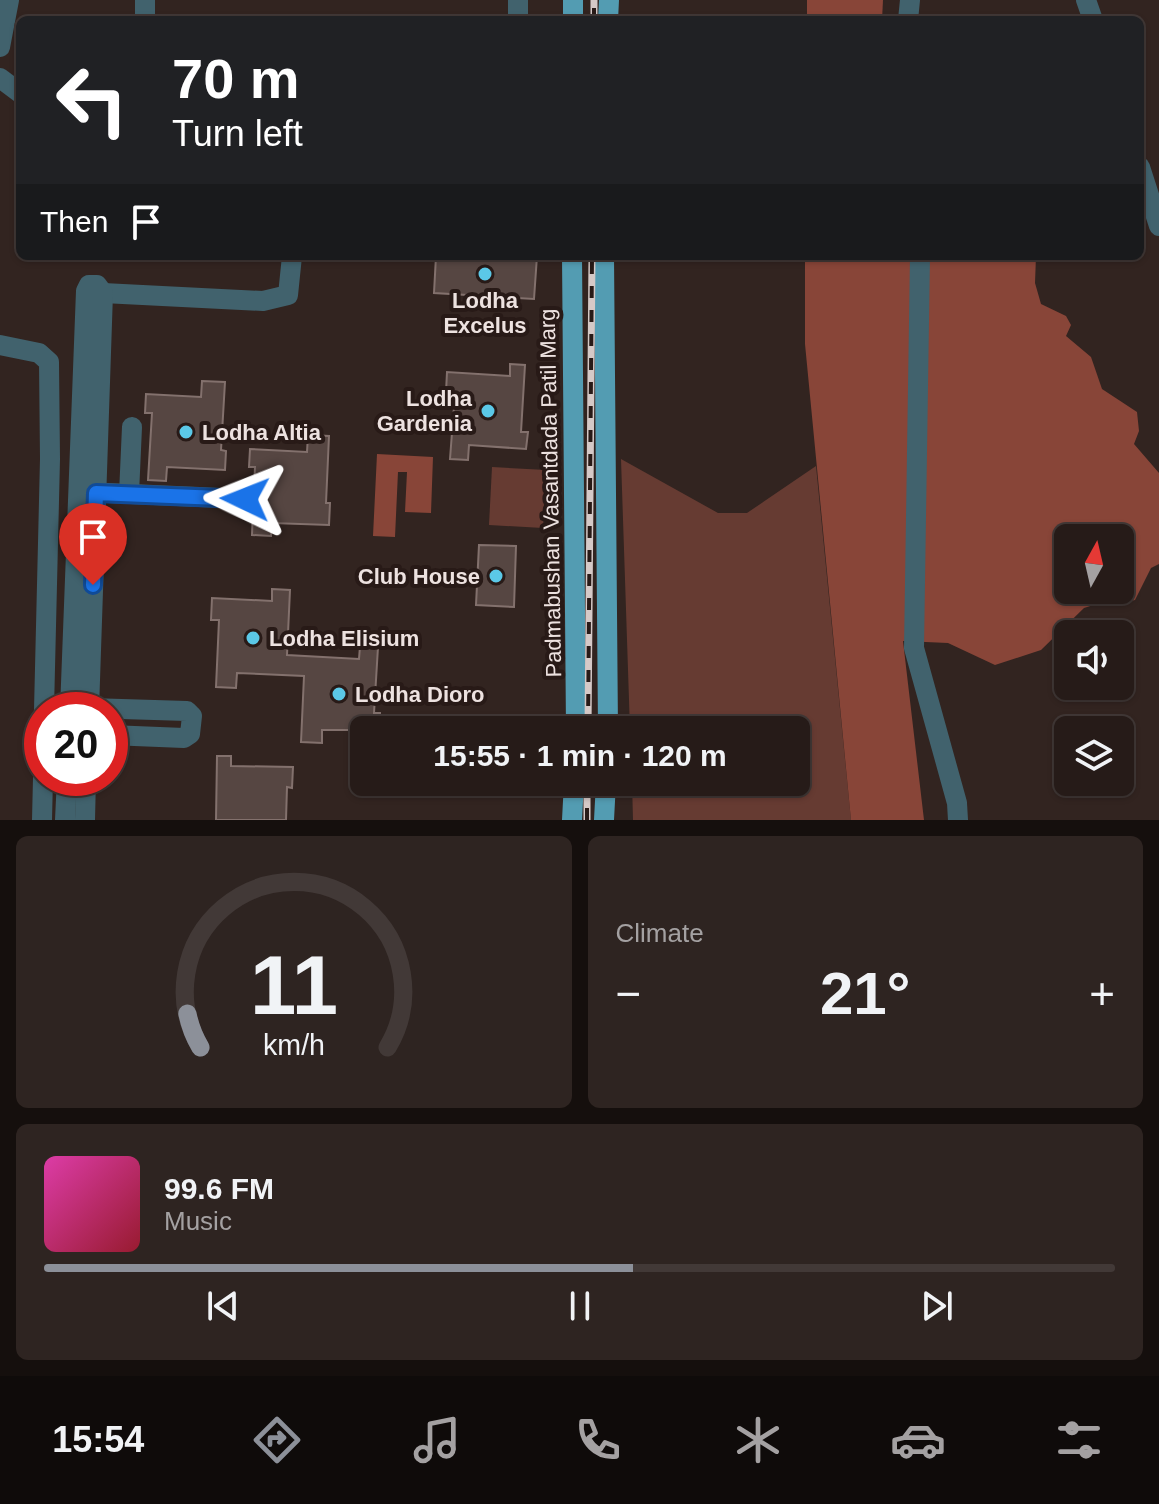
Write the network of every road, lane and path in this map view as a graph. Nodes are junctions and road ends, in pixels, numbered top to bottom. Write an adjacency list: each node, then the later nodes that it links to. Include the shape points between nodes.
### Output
1 (9, 0): 2 (lane)
2 (0, 47)
3 (1144, 179): 4 (lane)
4 (1159, 226)
5 (292, 260): 11 (lane, via 288,295 263,301 103,293 89,285)
6 (572, 260): 17 (main road, Padmabushan Vasantdada Patil Marg)
7 (604, 260): 18 (main road)
8 (920, 260): 30 (lane, via 914,648)
9 (0, 345): 14 (lane, via 39,353 49,362)
10 (132, 427): 12 (lane)
11 (87, 492): 12 (lane); 15 (lane)
12 (129, 494): 13 (lane)
13 (245, 499)
14 (44, 692)
15 (82, 692)
16 (128, 710): 19 (lane, via 187,711 192,716 190,734 184,738)
17 (576, 716)
18 (608, 716)
19 (128, 736)
20 (43, 796): 25 (lane)
21 (66, 796): 26 (lane)
22 (86, 796): 27 (lane)
23 (573, 796): 28 (main road)
24 (605, 796): 29 (main road)
25 (42, 820)
26 (65, 820)
27 (85, 820)
28 (572, 820)
29 (604, 820)
30 (958, 820)

